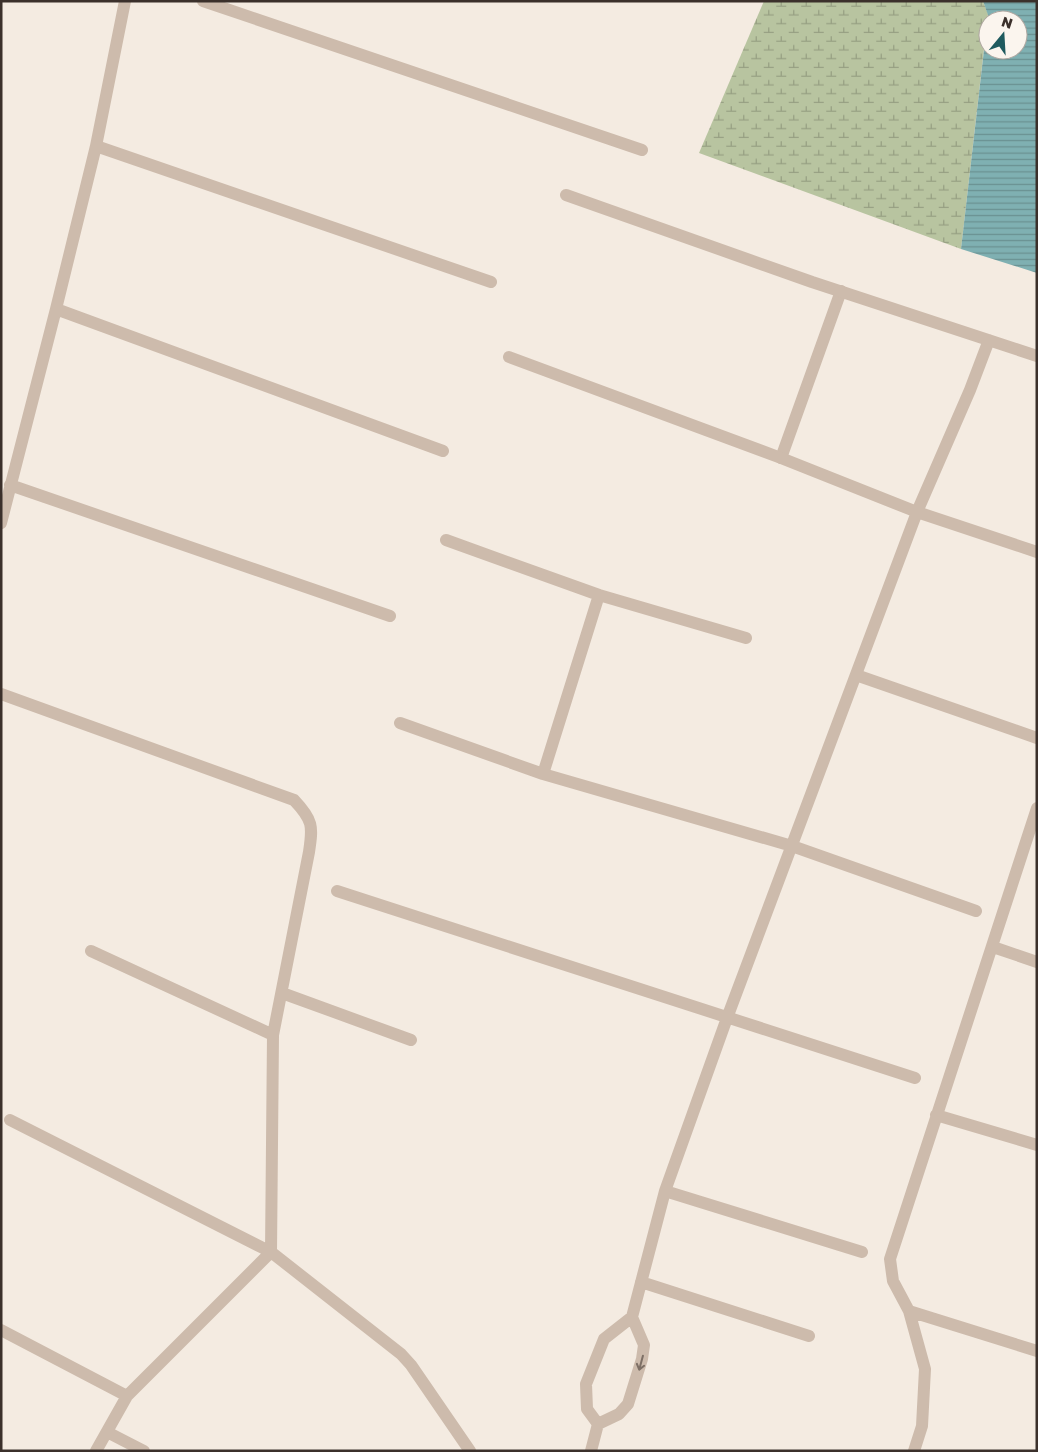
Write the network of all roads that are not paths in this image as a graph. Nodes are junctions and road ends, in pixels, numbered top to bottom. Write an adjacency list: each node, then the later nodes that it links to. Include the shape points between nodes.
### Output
1 (125, 1): 3 (street)
2 (203, 1): 4 (street)
3 (96, 146): 6 (street); 8 (street)
4 (642, 150)
5 (566, 196): 7 (street)
6 (491, 282)
7 (841, 291): 9 (street); 13 (street)
8 (56, 309): 12 (street); 14 (street)
9 (989, 340): 10 (street); 15 (street)
10 (1037, 356)
11 (509, 357): 13 (street)
12 (443, 451)
13 (781, 458): 15 (street)
14 (10, 485): 16 (street); 20 (street)
15 (917, 512): 18 (street); 22 (street)
16 (1, 523)
17 (446, 540): 19 (street)
18 (1037, 552)
19 (599, 595): 21 (street); 26 (street)
20 (390, 616)
21 (746, 638)
22 (856, 675): 25 (street); 28 (street)
23 (1, 694): 34 (street, via 294,800 307,814 312,831)
24 (400, 723): 26 (street)
25 (1037, 738)
26 (543, 774): 28 (street)
27 (1037, 808): 31 (street)
28 (792, 846): 30 (street); 35 (street)
29 (338, 891): 35 (street)
30 (976, 911)
31 (992, 947): 33 (street); 39 (street)
32 (91, 950): 36 (street)
33 (1037, 962)
34 (282, 993): 36 (street); 37 (street)
35 (727, 1018): 38 (street); 42 (street)
36 (273, 1035): 43 (street)
37 (411, 1040)
38 (915, 1078)
39 (936, 1115): 41 (street); 46 (street, via 890,1258 893,1282)
40 (10, 1120): 43 (street)
41 (1037, 1145)
42 (665, 1191): 44 (street); 45 (street)
43 (271, 1252): 51 (street); 56 (street, via 401,1354)
44 (862, 1252)
45 (641, 1282): 47 (street); 49 (street)
46 (908, 1311): 50 (street); 58 (street, via 926,1369 922,1426)
47 (632, 1317): 52 (street, via 604,1339 586,1384 587,1409); 52 (street, one-way to 52, via 644,1345 628,1404 619,1414)
48 (1, 1330): 51 (street)
49 (809, 1336)
50 (1037, 1351)
51 (127, 1396): 53 (street)
52 (598, 1424): 57 (street)
53 (107, 1432): 54 (street); 55 (street)
54 (96, 1451)
55 (144, 1451)
56 (470, 1451)
57 (591, 1451)
58 (914, 1451)

